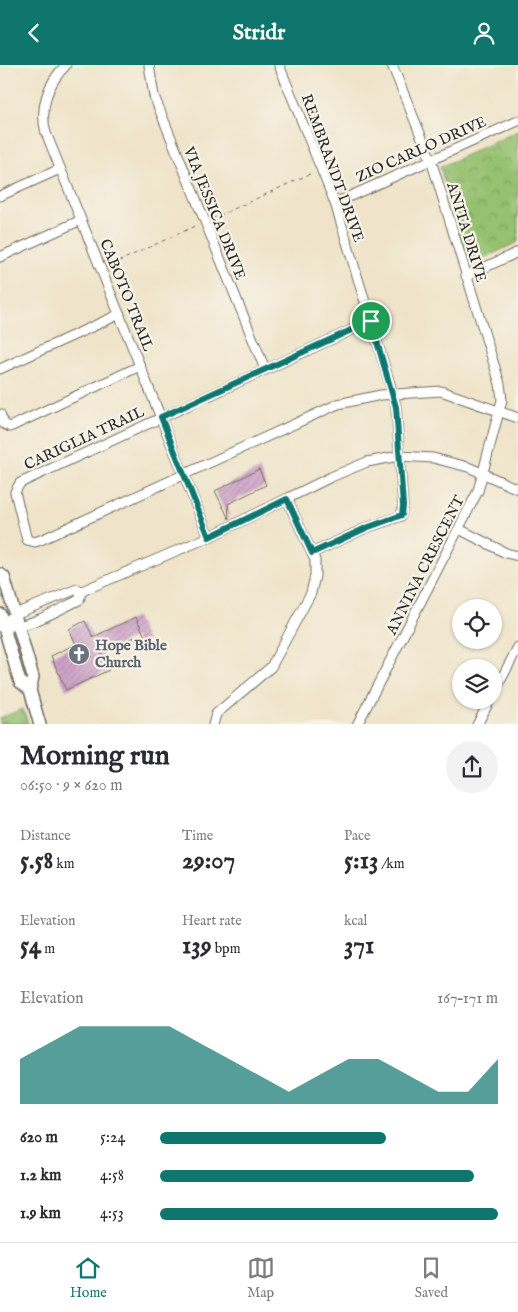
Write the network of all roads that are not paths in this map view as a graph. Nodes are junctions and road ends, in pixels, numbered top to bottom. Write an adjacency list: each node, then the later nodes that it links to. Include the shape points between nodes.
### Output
1 (66, 65): 7 (street, CABOTO TRAIL, via 49,88 43,113 46,133)
2 (149, 65): 18 (street, VIA JESSICA DRIVE, via 154,96)
3 (279, 65): 9 (street, REMBRANDT DRIVE)
4 (392, 65): 6 (street, ANITA DRIVE)
5 (518, 121): 6 (street, ZIO CARLO DRIVE)
6 (431, 160): 9 (street, ZIO CARLO DRIVE); 13 (street, ANITA DRIVE)
7 (60, 169): 8 (street); 10 (street, CABOTO TRAIL)
8 (0, 197)
9 (335, 203): 15 (street, REMBRANDT DRIVE)
10 (81, 220): 12 (street); 14 (street, CABOTO TRAIL)
11 (518, 252): 13 (street)
12 (0, 257)
13 (466, 276): 20 (street, ANITA DRIVE, via 500,384 502,400)
14 (120, 314): 16 (street, CABOTO TRAIL); 17 (street)
15 (371, 321): 18 (street, CARIGLIA TRAIL); 19 (street, REMBRANDT DRIVE)
16 (140, 366): 21 (street, via 10,427 4,424); 22 (street, CABOTO TRAIL)
17 (0, 369)
18 (265, 369): 22 (street, CARIGLIA TRAIL)
19 (393, 393): 20 (street, via 441,391); 24 (street, REMBRANDT DRIVE); 26 (street, via 338,404)
20 (499, 410): 23 (street); 25 (street, ANNINA CRESCENT)
21 (0, 414)
22 (161, 417): 26 (street, CABOTO TRAIL); 26 (street, CARIGLIA TRAIL, via 20,483 15,492 25,537 34,543)
23 (518, 418)
24 (399, 457): 25 (street, via 438,459); 28 (street, via 355,467); 31 (street, REMBRANDT DRIVE, via 402,515)
25 (483, 473): 27 (street); 29 (street, ANNINA CRESCENT)
26 (184, 474): 30 (street, CABOTO TRAIL)
27 (518, 489)
28 (287, 499): 30 (street); 31 (street)
29 (459, 529): 32 (street); 44 (street, ANNINA CRESCENT)
30 (209, 537): 34 (street)
31 (312, 553): 43 (street, via 316,568 311,593 272,667 216,714)
32 (518, 556)
33 (0, 573): 35 (main road)
34 (82, 591): 35 (street, via 77,589); 37 (street, via 79,600)
35 (15, 615): 36 (street); 37 (main road)
36 (1, 622): 37 (street); 40 (main road, via 20,682)
37 (19, 626): 40 (main road, via 33,677)
38 (518, 647): 39 (street)
39 (502, 678)
40 (30, 690): 42 (main road)
41 (485, 709): 45 (street)
42 (40, 724)
43 (213, 724)
44 (358, 724)
45 (478, 724)

